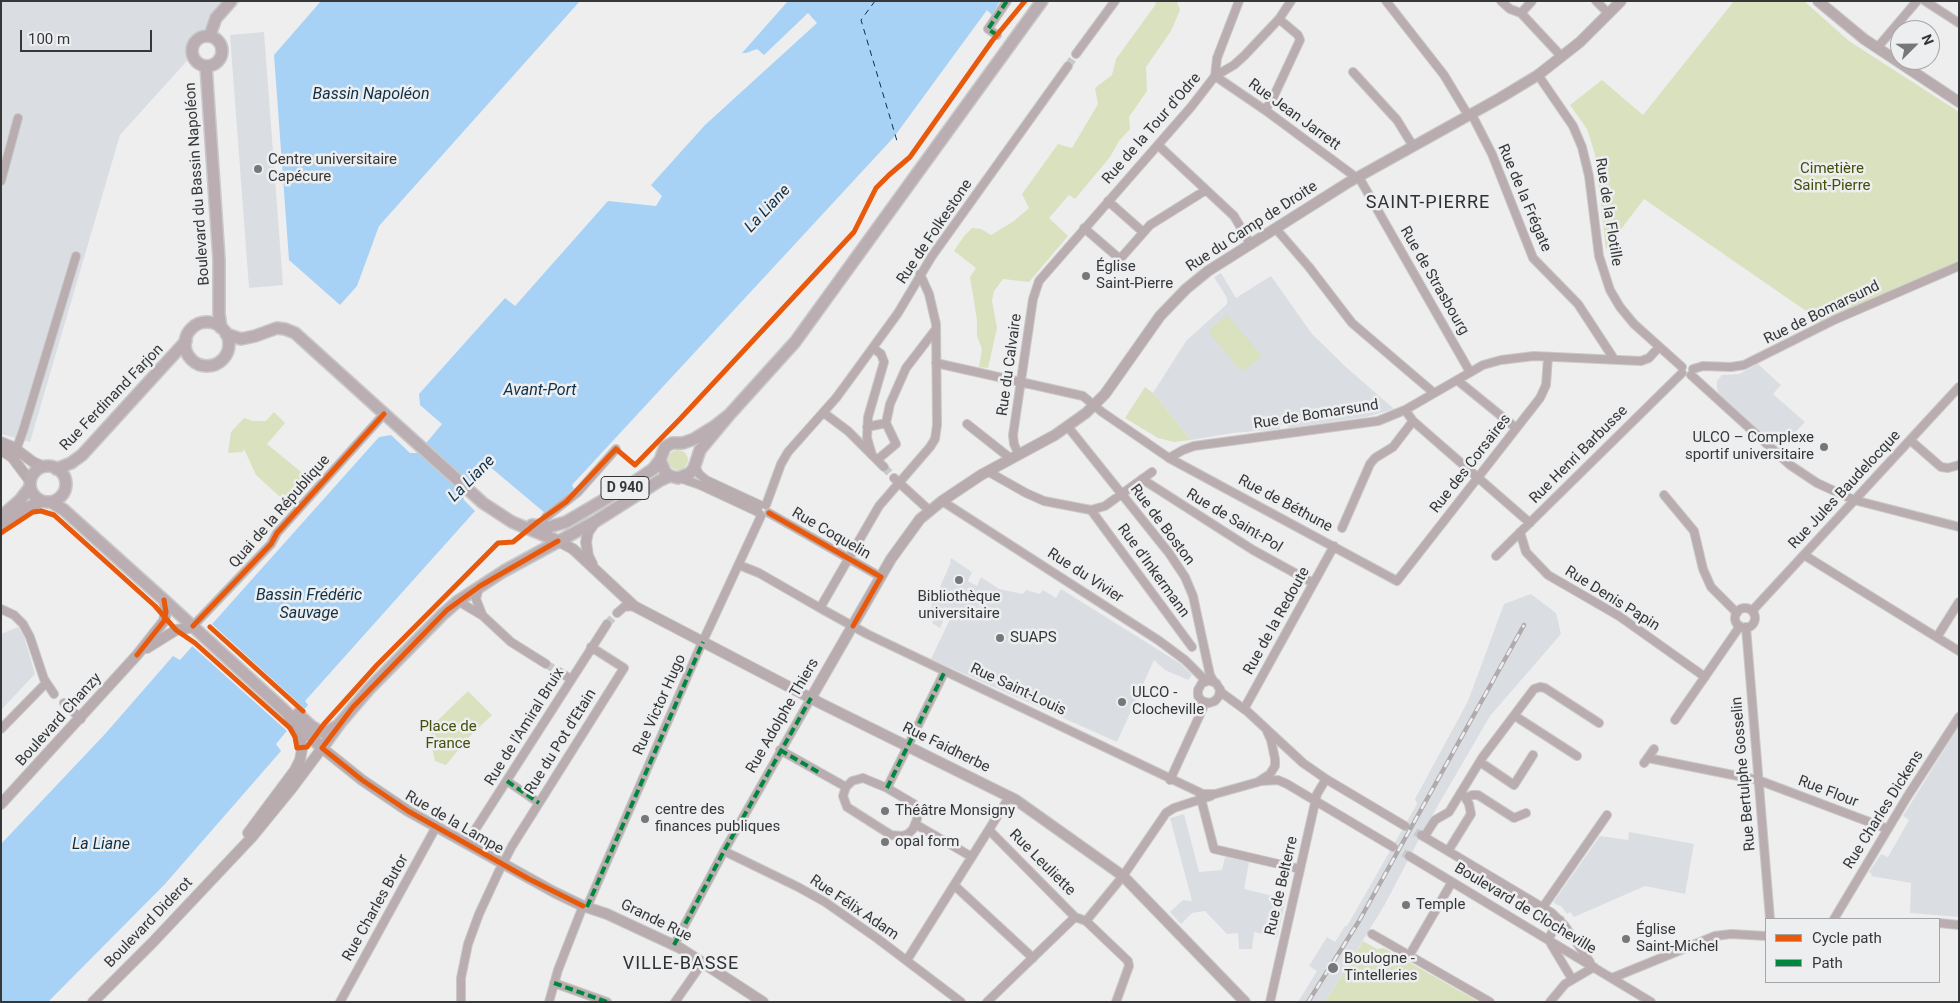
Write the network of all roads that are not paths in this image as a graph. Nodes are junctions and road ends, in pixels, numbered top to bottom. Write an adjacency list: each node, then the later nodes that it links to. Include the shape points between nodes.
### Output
1 (231, 1): 19 (main road, via 216,18)
2 (1007, 1): 20 (street, via 988,29)
3 (1042, 1): 68 (main road, via 804,331)
4 (1115, 1): 22 (street)
5 (1239, 1): 28 (street, via 1218,54)
6 (1291, 1): 17 (street, Rue de la Tour d'Odre)
7 (1386, 1): 31 (street, Rue de la Frégate)
8 (1502, 1): 15 (street)
9 (1532, 1): 15 (street)
10 (1596, 1): 16 (street)
11 (1620, 1): 16 (street, Rue du Camp de Droite)
12 (1818, 1): 21 (street)
13 (1917, 1): 21 (street)
14 (1925, 1): 18 (street)
15 (1521, 13): 23 (street)
16 (1609, 14): 23 (street, Rue du Camp de Droite)
17 (1280, 19): 28 (street, Rue de la Tour d'Odre, via 1239,61); 30 (street, via 1300,40)
18 (1959, 23)
19 (210, 36): 24 (main road, via 220,43 222,53 218,62); 24 (main road, via 198,38 192,48 196,61)
20 (997, 36)
21 (1877, 48): 29 (street)
22 (1076, 54)
23 (1562, 57): 27 (street, Rue du Camp de Droite)
24 (206, 66): 47 (main road, Boulevard du Bassin Napoléon)
25 (1068, 66): 45 (street, Rue de Folkestone)
26 (1353, 72): 34 (street, via 1397,120)
27 (1538, 74): 31 (street, Rue du Camp de Droite); 52 (street, Rue de la Flotille, via 1573,126 1582,147 1589,176 1598,256 1610,290 1624,313)
28 (1215, 76): 30 (street, Rue Jean Jarrett); 33 (street, Rue de la Tour d'Odre)
29 (1959, 102)
30 (1265, 110): 35 (street, Rue Jean Jarrett)
31 (1470, 114): 34 (street, Rue du Camp de Droite); 55 (street, Rue de la Frégate, via 1493,158 1533,258 1581,307)
32 (18, 118): 36 (street)
33 (1158, 145): 37 (street); 38 (street, Rue de la Tour d'Odre)
34 (1413, 146): 35 (street, Rue du Camp de Droite)
35 (1357, 178): 40 (street, Rue du Camp de Droite); 58 (street, Rue de Strasbourg)
36 (1, 181)
37 (1206, 190): 41 (street); 42 (street, via 1234,216)
38 (1108, 201): 39 (street, Rue de la Tour d'Odre); 41 (street)
39 (1084, 228): 41 (street, via 1120,259); 46 (street, Rue de la Tour d'Odre)
40 (1277, 230): 42 (street, Rue du Camp de Droite); 63 (street, via 1352,323)
41 (1143, 232)
42 (1251, 245): 64 (street, Rue du Camp de Droite, via 1208,271 1181,293)
43 (76, 256): 80 (street)
44 (1959, 266): 59 (street, Rue de Bomarsund, via 1834,320 1744,365 1731,368 1701,366)
45 (920, 274): 49 (street, via 932,304); 53 (street, Rue de Folkestone)
46 (1039, 281): 61 (street, Rue du Calvaire, via 1033,299)
47 (219, 300): 48 (main road, Boulevard du Bassin Napoléon); 50 (main road, Boulevard du Bassin Napoléon)
48 (198, 325): 50 (main road, via 210,323); 51 (main road)
49 (936, 329): 56 (street); 70 (street, via 906,368 890,404)
50 (224, 331): 51 (main road, via 229,345 226,356 210,366 198,364 191,358 186,350); 67 (main road, via 244,339 277,328 290,330)
51 (186, 341): 88 (main road, Rue Ferdinand Farjon, via 82,455 71,463)
52 (1659, 347): 55 (street, Rue de Bomarsund, via 1645,361); 57 (street, Rue de la Flotille)
53 (873, 348): 66 (street, Rue de Folkestone); 73 (street, via 881,354 884,362 870,404)
54 (1548, 356): 55 (street, Rue de Bomarsund); 58 (street, Rue de Bomarsund, via 1507,358); 74 (street, Rue des Corsaires, via 1544,391)
55 (1614, 359)
56 (936, 363): 61 (street, Rue de Béthune); 94 (street, via 936,435 932,445)
57 (1682, 370): 59 (street, Rue de Bomarsund, via 1688,364); 108 (street, Rue Henri Barbusse)
58 (1470, 372): 60 (street, Rue de Bomarsund)
59 (1692, 372): 98 (street, via 1790,465 1816,483)
60 (1457, 380): 63 (street, Rue de Bomarsund); 74 (street)
61 (1021, 382): 64 (street, Rue de Béthune, via 1080,395); 81 (street, Rue du Calvaire, via 1013,438)
62 (1959, 387): 75 (street, Rue Jules Baudelocque)
63 (1434, 394): 65 (street, Rue de Bomarsund)
64 (1094, 406): 72 (street, Rue du Camp de Droite); 83 (street, Rue de Béthune)
65 (1405, 410): 69 (street); 83 (street, Rue de Bomarsund, via 1372,422 1194,446)
66 (824, 413): 82 (street, via 848,431); 101 (street, Rue Victor Hugo, via 786,456)
67 (384, 414): 106 (main road); 139 (street, Quai de la République)
68 (730, 414): 77 (main road, via 703,434); 85 (main road, via 700,450)
69 (1413, 421): 92 (street); 111 (street, via 1393,447 1370,464)
70 (886, 423): 73 (street); 82 (street, via 896,444)
71 (967, 424): 81 (street)
72 (1068, 427): 81 (street, Rue du Camp de Droite); 96 (street, Rue de Boston)
73 (867, 428): 82 (street, via 868,446)
74 (1516, 428): 92 (street, Rue des Corsaires)
75 (1910, 440): 86 (street, via 1941,467); 98 (street, Rue Jules Baudelocque)
76 (1, 442): 80 (street)
77 (683, 443): 84 (main road, via 674,442 667,446); 85 (main road, via 693,450)
78 (616, 449): 105 (street, via 578,492)
79 (1, 450): 95 (street, via 12,457)
80 (16, 450): 88 (street, via 28,460)
81 (1014, 456): 89 (street, Rue du Camp de Droite)
82 (874, 458): 87 (street)
83 (1170, 458): 115 (street, Rue de Béthune)
84 (660, 460): 91 (main road, via 663,470); 106 (main road, D 940, via 634,482 559,525 543,528)
85 (696, 462): 91 (main road, via 689,475); 101 (street, via 698,474 706,480)
86 (1959, 465)
87 (884, 467)
88 (50, 468): 95 (main road, via 35,472); 99 (main road, via 63,476 65,487 60,496)
89 (987, 471): 100 (street, Rue du Camp de Droite); 103 (street, via 1044,501)
90 (1152, 472): 93 (street)
91 (675, 477): 101 (street); 107 (main road, D 940, via 656,483)
92 (1478, 477): 108 (street); 123 (street, Rue des Corsaires)
93 (1142, 479): 96 (street); 124 (street, Rue de Saint-Pol, via 1252,550)
94 (897, 480): 102 (street); 118 (street)
95 (30, 484): 99 (main road, via 33,494); 104 (main road, via 17,504)
96 (1122, 494): 103 (street, via 1102,508); 143 (street, Rue de Boston, via 1173,558 1187,582 1195,602)
97 (1664, 494): 134 (street, via 1692,528 1702,569 1711,587)
98 (1854, 500): 110 (street); 116 (street, Rue Jules Baudelocque)
99 (47, 501): 109 (main road, via 26,508); 126 (main road, via 64,510)
100 (942, 501): 102 (street, Rue du Camp de Droite); 141 (street, Rue du Vivier)
101 (763, 510): 118 (street, Rue Coquelin); 119 (street, Rue Victor Hugo)
102 (930, 510): 122 (street, Rue Adolphe Thiers, via 903,542)
103 (1091, 510): 144 (street, Rue d'Inkermann)
104 (1, 516)
105 (546, 517)
106 (504, 518): 112 (main road)
107 (596, 521): 114 (main road, D 940); 121 (street, Rue Faidherbe, via 586,542 588,556)
108 (1530, 522): 113 (street, Rue Henri Barbusse)
109 (1, 524)
110 (1959, 527)
111 (1342, 528)
112 (528, 529): 114 (main road); 120 (main road, via 535,537 534,546)
113 (1520, 532): 117 (street, Rue Henri Barbusse); 151 (street, Rue Denis Papin, via 1526,552 1548,575 1619,616)
114 (558, 541): 120 (main road, D 940); 121 (street, Rue Faidherbe, via 573,549)
115 (1334, 546): 123 (street, Rue de Béthune); 124 (street, Rue de la Redoute)
116 (1804, 555): 132 (street, Rue Jules Baudelocque); 140 (street)
117 (1496, 556)
118 (848, 558): 122 (street, Rue Coquelin); 130 (street)
119 (739, 565): 130 (street, Rue Saint-Louis); 142 (street, Rue Victor Hugo)
120 (509, 568): 125 (main road, D 940)
121 (598, 572): 129 (street, Rue Faidherbe)
122 (881, 577): 137 (street, Rue Adolphe Thiers)
123 (1397, 581)
124 (1313, 583): 160 (street, Rue de la Redoute)
125 (480, 586): 127 (main road, D 940); 135 (street, via 476,600)
126 (164, 600): 139 (main road); 147 (street, Boulevard Chanzy, via 165,619)
127 (458, 602): 135 (street); 167 (main road, D 940, via 370,688)
128 (1959, 602): 140 (street)
129 (634, 606): 133 (street, via 624,607); 142 (street, Rue Faidherbe)
130 (820, 608): 137 (street, Rue Saint-Louis)
131 (1, 609): 154 (street, via 23,624)
132 (1752, 611): 134 (street, via 1744,608); 138 (street, via 1754,621)
133 (617, 613)
134 (1737, 613): 138 (street, via 1736,620)
135 (483, 616): 148 (street, via 511,642)
136 (607, 624): 145 (street, Rue de l'Amiral Bruix)
137 (853, 626): 149 (street, Rue Saint-Louis); 157 (street, Rue Adolphe Thiers)
138 (1743, 626): 151 (street); 179 (street, Rue Bertulphe Gosselin)
139 (197, 629): 147 (street, Boulevard Chanzy, via 183,628 170,632); 165 (main road)
140 (1937, 637): 146 (street)
141 (1158, 640): 144 (street, via 1177,648); 153 (street, Rue du Vivier)
142 (703, 642): 157 (street, Rue Faidherbe); 209 (street, Rue Victor Hugo)
143 (1203, 644): 144 (street); 153 (street, Rue de Boston)
144 (1192, 647)
145 (591, 648): 152 (street, Rue de l'Amiral Bruix); 188 (street, Rue du Pot d'Etain, via 624,668)
146 (1959, 651)
147 (137, 655): 163 (street, Boulevard Chanzy)
148 (546, 664)
149 (945, 671): 170 (street); 178 (street, Rue Saint-Louis)
150 (559, 672): 152 (street)
151 (1705, 677): 164 (street)
152 (571, 679): 180 (street, Rue de l'Amiral Bruix)
153 (1211, 682): 155 (street); 158 (street, via 1201,684 1198,690)
154 (46, 683): 156 (street); 168 (street)
155 (1220, 689): 158 (street, via 1215,701); 160 (street)
156 (54, 694)
157 (811, 698): 170 (street, Rue Faidherbe); 172 (street, Rue Adolphe Thiers)
158 (1202, 701): 178 (street, via 1203,708)
159 (64, 703): 163 (street)
160 (1244, 709): 169 (street)
161 (1515, 716): 166 (street, via 1532,691 1542,688); 175 (street); 176 (street)
162 (1959, 717): 195 (street, Rue Charles Dickens)
163 (81, 718): 189 (street, Boulevard Chanzy)
164 (1675, 720)
165 (296, 723): 167 (main road, via 321,732); 171 (main road); 203 (street, Boulevard Diderot, via 302,749 296,768)
166 (1599, 723)
167 (338, 726): 171 (main road, D 940)
168 (1, 729)
169 (1266, 729): 177 (street); 181 (street, via 1275,766)
170 (908, 746): 183 (street); 185 (street, Rue Faidherbe)
171 (322, 748): 194 (street, Rue de la Lampe, via 385,796); 203 (street, Boulevard Diderot / D 940, via 265,821)
172 (780, 750): 182 (street); 199 (street, Rue Adolphe Thiers)
173 (1654, 750): 179 (street, Rue Flour, via 1646,761)
174 (1534, 755): 176 (street, via 1514,785)
175 (1577, 756)
176 (1480, 762): 184 (street)
177 (1326, 779): 187 (street, Rue de Belterre); 193 (street)
178 (1170, 780): 186 (street, Rue Saint-Louis)
179 (1758, 780): 195 (street, Rue Flour); 212 (street, Rue Bertulphe Gosselin)
180 (507, 782): 188 (street); 197 (street, Rue de l'Amiral Bruix)
181 (1258, 782): 186 (street); 187 (street, via 1281,781)
182 (846, 787): 183 (street, via 863,778); 192 (street, via 843,796 846,807 892,835 905,836)
183 (887, 788): 192 (street, via 914,804 918,815)
184 (1464, 795): 190 (street, via 1478,795 1514,818); 200 (street, via 1471,814); 200 (street, Boulevard de Clocheville, via 1422,836)
185 (1010, 796): 196 (street); 206 (street, Rue Faidherbe)
186 (1200, 796): 205 (street, via 1214,849); 206 (street, via 1166,813)
187 (1316, 801): 198 (street); 205 (street, Rue de Belterre)
188 (539, 802): 204 (street, Rue du Pot d'Etain)
189 (1, 804)
190 (1526, 813)
191 (1607, 815): 210 (street)
192 (915, 824): 201 (street)
193 (1405, 826)
194 (436, 827): 197 (street, Rue de la Lampe); 232 (street, Rue Charles Butor)
195 (1888, 829): 213 (street, Rue Charles Dickens)
196 (989, 830): 201 (street); 211 (street, Rue Leuliette)
197 (466, 844): 204 (street, Rue de la Lampe)
198 (1393, 847)
199 (724, 851): 221 (street, Rue Adolphe Thiers); 224 (street, Rue Félix Adam, via 814,896)
200 (1448, 851): 210 (street, Boulevard de Clocheville)
201 (972, 856): 208 (street)
202 (1409, 856): 207 (street, Boulevard de Clocheville)
203 (225, 864): 231 (street, Boulevard Diderot / D 940)
204 (502, 865): 209 (street, Rue de la Lampe); 233 (street, Rue du Pot d'Etain, via 468,944 461,978)
205 (1300, 869): 242 (street, Rue de Belterre)
206 (1124, 876): 215 (street); 241 (street, Rue Faidherbe)
207 (1452, 882): 220 (street, Boulevard de Clocheville); 222 (street)
208 (954, 885): 223 (street); 224 (street)
209 (585, 906): 221 (street, Grande Rue); 229 (street, Rue Victor Hugo)
210 (1543, 906): 214 (street, Boulevard de Clocheville)
211 (1075, 916): 215 (street); 223 (street)
212 (1770, 918)
213 (1835, 918)
214 (1560, 920): 220 (street); 226 (street, Boulevard de Clocheville)
215 (1086, 921): 240 (street, via 1128,961)
216 (1940, 923): 217 (street)
217 (1959, 926)
218 (1372, 934): 222 (street)
219 (1765, 936): 227 (street, via 1715,936)
220 (1548, 939): 226 (street, Boulevard de Clocheville); 228 (street)
221 (674, 945): 225 (street, Grande Rue)
222 (1410, 956): 243 (street)
223 (1033, 958): 239 (street)
224 (907, 960): 238 (street, Rue Félix Adam)
225 (704, 962): 236 (street); 237 (street, Grande Rue)
226 (1594, 967): 227 (street); 228 (street)
227 (1612, 978): 230 (street)
228 (1572, 979): 244 (street)
229 (554, 983): 234 (street, Rue Victor Hugo); 235 (street)
230 (1637, 993): 245 (street); 246 (street)
231 (93, 1002)
232 (340, 1002)
233 (461, 1002)
234 (550, 1002)
235 (607, 1002)
236 (675, 1002)
237 (763, 1002)
238 (961, 1002)
239 (988, 1002)
240 (1116, 1002)
241 (1245, 1002)
242 (1270, 1002)
243 (1490, 1002)
244 (1550, 1002)
245 (1634, 1002)
246 (1651, 1002)

